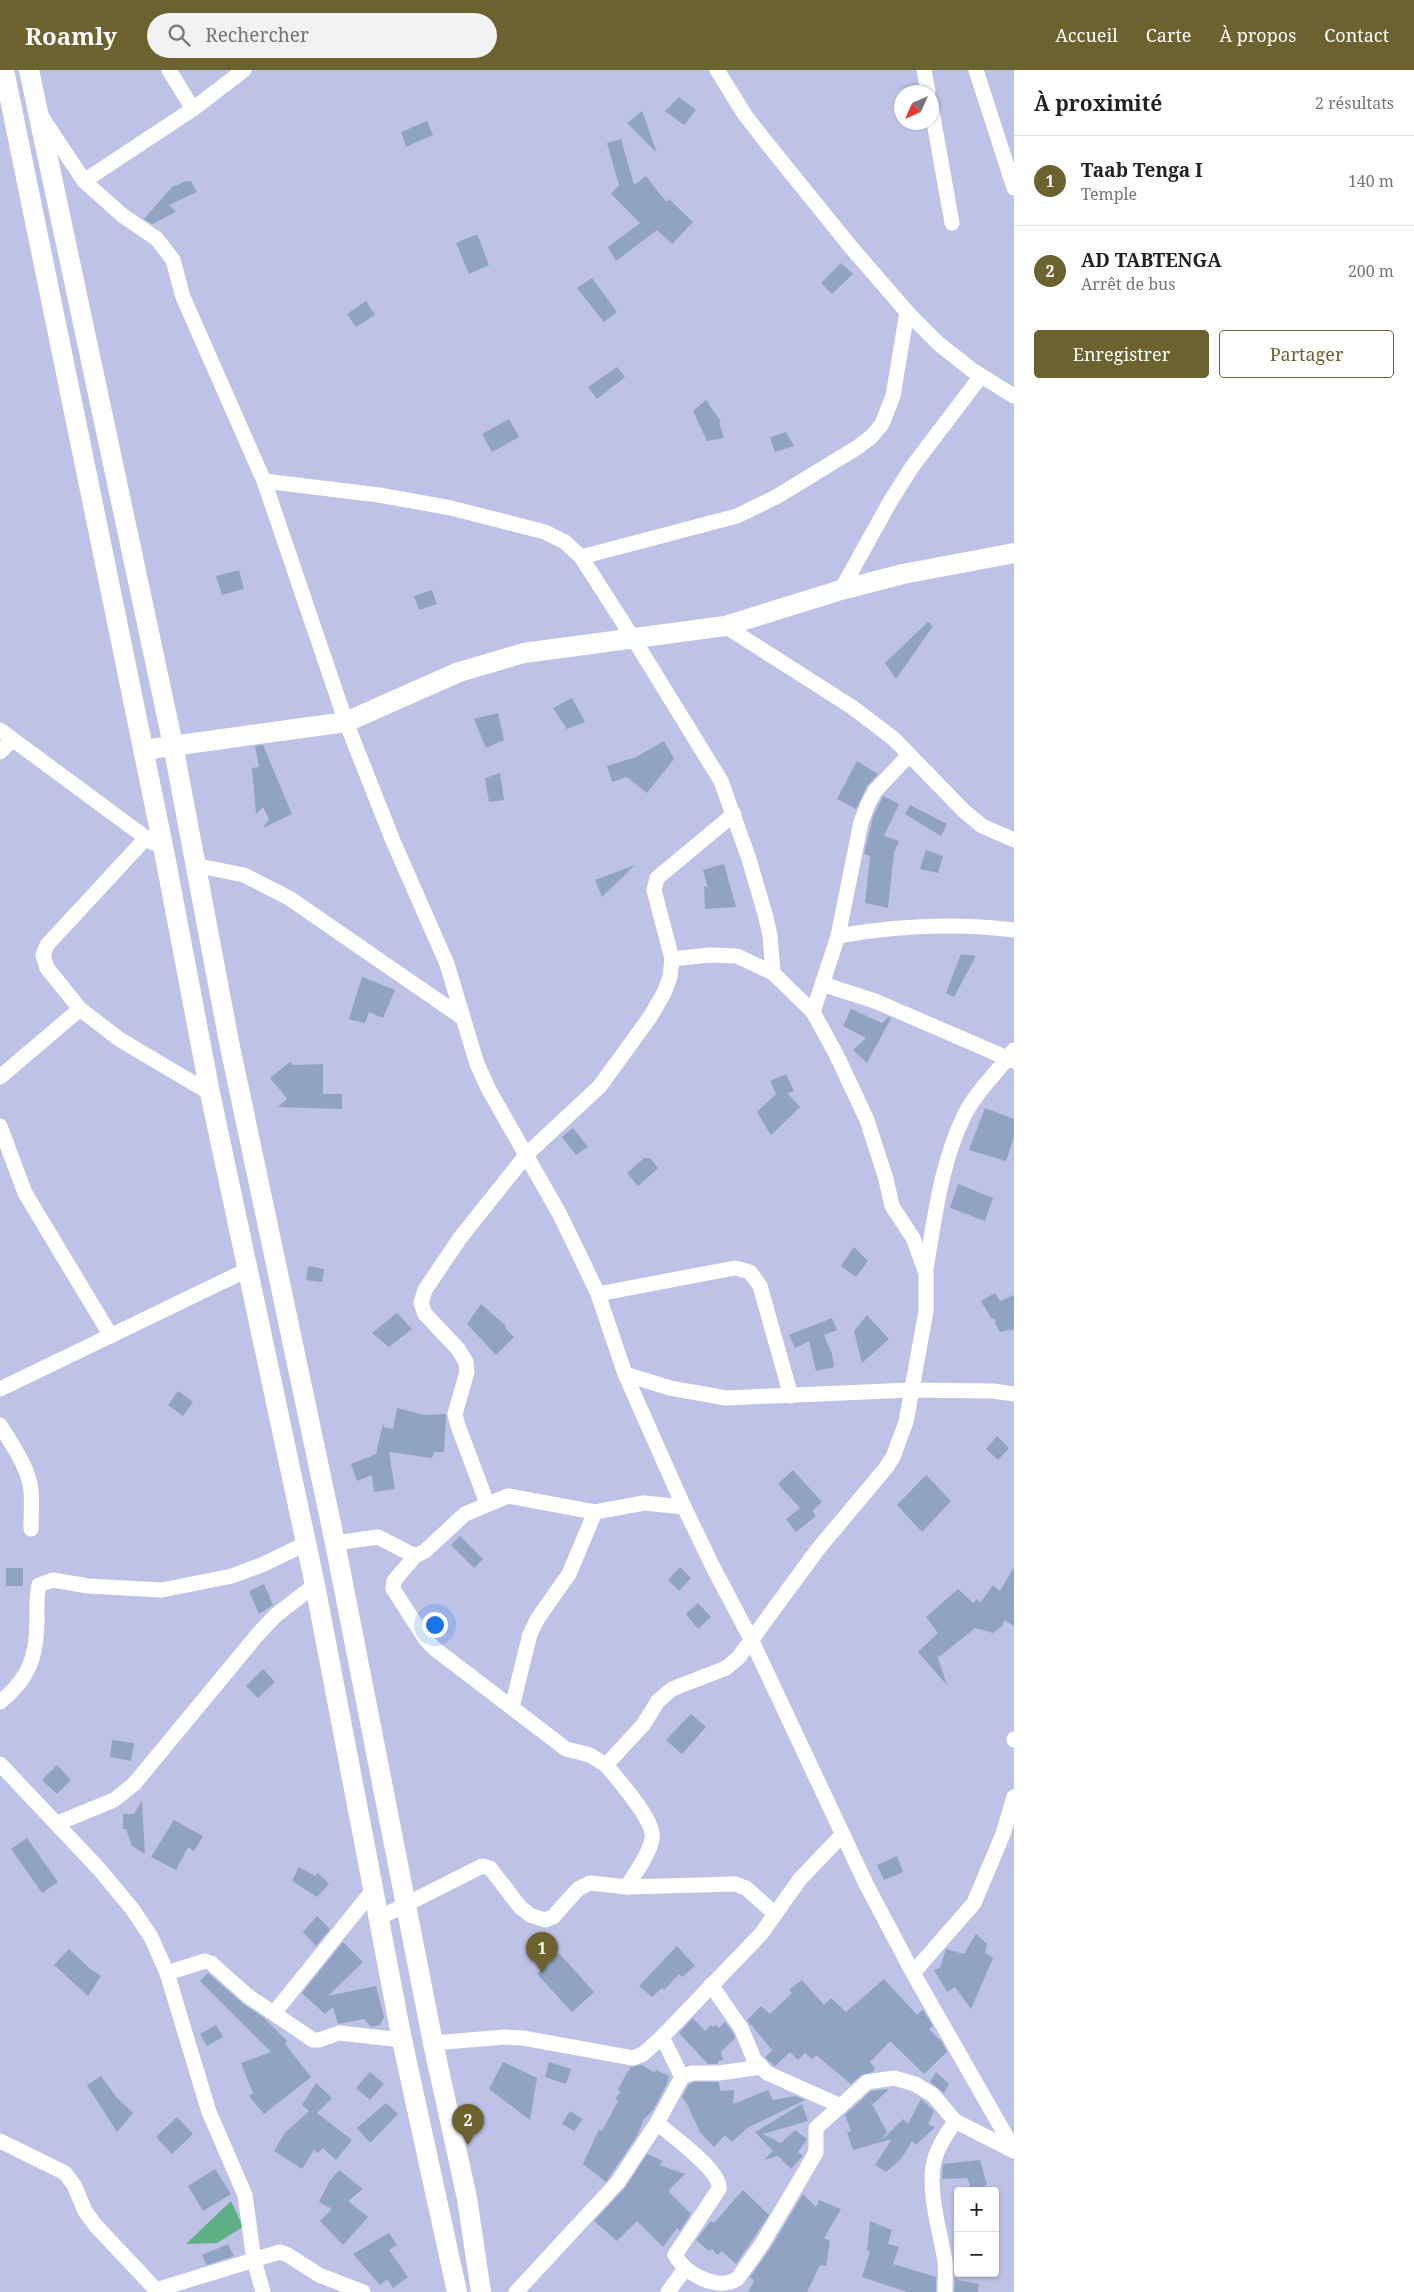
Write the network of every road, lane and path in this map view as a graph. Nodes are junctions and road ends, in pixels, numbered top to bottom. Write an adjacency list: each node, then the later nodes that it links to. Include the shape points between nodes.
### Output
1 (4, 70): 28 (street)
2 (29, 70): 10 (street)
3 (169, 70): 9 (street)
4 (244, 70): 9 (street)
5 (717, 70): 15 (street, via 766,142)
6 (924, 70): 8 (street)
7 (976, 70): 13 (street)
8 (927, 85)
9 (193, 109): 12 (street)
10 (38, 110): 12 (street); 27 (street)
11 (935, 130): 14 (street)
12 (84, 181): 18 (street, via 122,215 157,239 173,260 183,297)
13 (1014, 188)
14 (952, 223)
15 (907, 312): 16 (street, via 939,344); 20 (street, via 893,396 882,424 858,447 776,497 737,516)
16 (981, 376): 17 (street); 21 (street, via 907,475)
17 (1014, 396)
18 (264, 480): 20 (street, via 379,495 460,510 545,532 565,542); 24 (street)
19 (1014, 553): 21 (street, via 903,574)
20 (581, 557): 23 (street)
21 (841, 590): 22 (street)
22 (725, 626): 23 (street); 30 (street, via 852,708 894,739)
23 (633, 638): 24 (street, via 496,660 460,672); 31 (street, via 721,781)
24 (346, 722): 27 (street); 43 (street, via 447,964)
25 (0, 730): 26 (street)
26 (12, 740): 29 (street); 32 (street)
27 (172, 745): 28 (street); 35 (street)
28 (143, 750): 34 (street)
29 (0, 752)
30 (909, 755): 33 (street, via 982,826); 37 (street, via 875,791 868,804)
31 (734, 814): 38 (street, via 657,878 654,890); 39 (street, via 768,928)
32 (146, 838): 34 (street); 41 (street, via 47,945 43,955 47,968)
33 (1014, 840)
34 (164, 851): 46 (street)
35 (194, 865): 43 (street, via 244,875 290,898); 63 (street, via 228,1042)
36 (1014, 930): 37 (street, via 976,926 904,928)
37 (838, 936): 40 (street)
38 (672, 959): 39 (street, via 737,956); 48 (street, via 664,993 625,1053 600,1086)
39 (773, 974): 42 (street)
40 (822, 984): 42 (street); 44 (street)
41 (80, 1009): 45 (street); 46 (street, via 119,1039)
42 (813, 1012): 50 (street, via 867,1120 892,1206 916,1244)
43 (463, 1018): 48 (street, via 489,1090)
44 (1012, 1057): 50 (street, via 977,1094 965,1114 940,1182)
45 (0, 1077)
46 (210, 1093): 49 (street)
47 (0, 1126): 52 (street, via 25,1193)
48 (527, 1154): 51 (street); 59 (street, via 460,1238 425,1290 421,1303 425,1314 466,1362 467,1372 455,1414)
49 (249, 1269): 52 (street); 64 (street)
50 (926, 1273): 55 (street, via 926,1311)
51 (598, 1294): 53 (street); 57 (street, via 735,1268 750,1272 760,1286)
52 (111, 1336): 54 (street)
53 (625, 1374): 57 (street, via 711,1396); 60 (street)
54 (0, 1389)
55 (911, 1390): 56 (street); 57 (street); 67 (street, via 906,1422 889,1464 818,1548)
56 (1014, 1394)
57 (791, 1396)
58 (0, 1425): 62 (street, via 27,1475 31,1489)
59 (487, 1503): 61 (street, via 508,1496); 65 (street, via 465,1514 425,1551)
60 (684, 1507): 61 (street, via 644,1503); 67 (street)
61 (595, 1512): 69 (street, via 569,1574 533,1628)
62 (31, 1529)
63 (335, 1543): 65 (street, via 378,1537); 77 (street)
64 (305, 1544): 66 (street); 68 (street, via 232,1576 162,1590 88,1586 53,1580 42,1582 37,1594 34,1660 27,1674)
65 (414, 1556): 69 (street, via 394,1581 393,1589 431,1644)
66 (315, 1585): 73 (street, via 276,1615 258,1634 134,1784 114,1800); 76 (street)
67 (752, 1641): 71 (street, via 726,1668 672,1689 658,1701 642,1725); 74 (street)
68 (0, 1702)
69 (512, 1707): 71 (street, via 566,1749 590,1755)
70 (0, 1764): 73 (street)
71 (606, 1765): 75 (street, via 653,1832 650,1847)
72 (1014, 1798): 81 (street, via 1003,1834 974,1902)
73 (58, 1824): 80 (street, via 133,1910 151,1937)
74 (843, 1834): 78 (street, via 800,1879); 81 (street)
75 (627, 1887): 77 (street, via 584,1885 553,1917 545,1920 520,1907 490,1868 482,1866); 78 (street, via 735,1884 746,1888)
76 (374, 1889): 79 (street); 83 (street)
77 (406, 1905): 79 (street); 86 (street)
78 (775, 1914): 82 (street, via 761,1934)
79 (379, 1918): 85 (street)
80 (167, 1973): 83 (street, via 205,1961 211,1963 248,1996); 94 (street, via 209,2112 245,2195)
81 (913, 1973): 93 (street)
82 (711, 1985): 84 (street); 87 (street, via 741,2028)
83 (274, 2013): 85 (street, via 316,2040 339,2033)
84 (662, 2037): 86 (street, via 644,2054 633,2058 523,2038); 88 (street)
85 (402, 2040): 99 (street)
86 (433, 2043): 100 (street, via 466,2198)
87 (761, 2067): 88 (street, via 692,2073); 89 (street, via 776,2078)
88 (682, 2077): 91 (street)
89 (841, 2106): 90 (street, via 867,2082 894,2078 915,2084 933,2095); 95 (street, via 816,2128 816,2152 738,2278 722,2286)
90 (955, 2121): 93 (street); 103 (street, via 935,2156 933,2170 934,2204 945,2263)
91 (657, 2123): 95 (street, via 718,2178 719,2185 676,2252 678,2262); 101 (street, via 618,2182)
92 (0, 2140): 96 (street, via 65,2173 74,2184 84,2211)
93 (1014, 2151)
94 (254, 2260): 96 (street); 97 (street); 98 (street, via 284,2253 319,2274)
95 (685, 2269): 102 (street)
96 (157, 2291)
97 (263, 2292)
98 (363, 2292)
99 (457, 2292)
100 (481, 2292)
101 (516, 2292)
102 (668, 2292)
103 (945, 2292)

